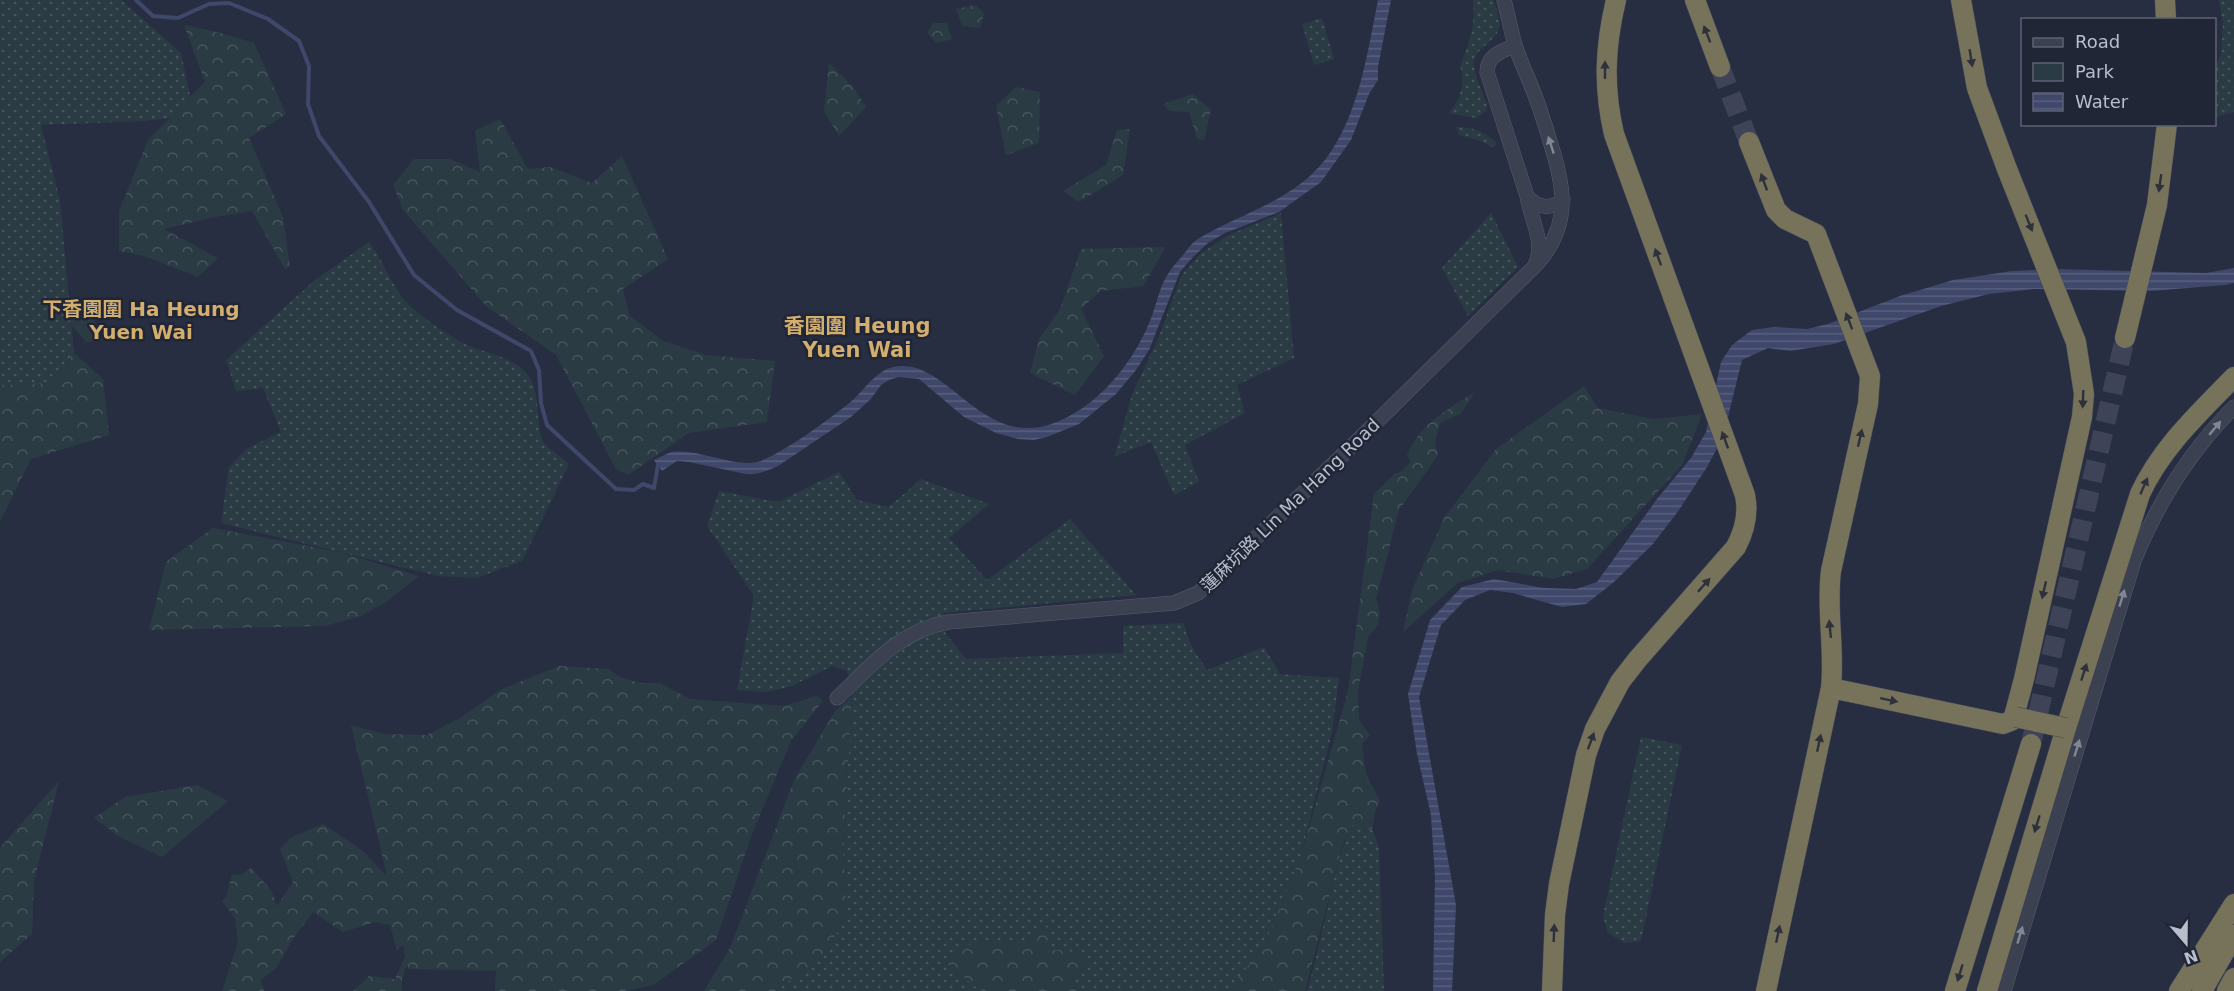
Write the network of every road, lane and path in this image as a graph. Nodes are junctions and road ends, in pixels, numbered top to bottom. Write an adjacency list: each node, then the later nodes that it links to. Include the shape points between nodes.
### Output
1 (1504, 0): 7 (street, 蓮麻坑路 Lin Ma Hang Road)
2 (1616, 0): 25 (highway, one-way to 2, via 1559,884 1595,729 1620,682 1637,660 1736,548 1747,517 1744,495 1614,134 1605,71)
3 (1695, 0): 8 (highway, one-way to 3)
4 (1961, 0): 19 (highway, one-way to 19, via 1974,78 2076,342 2084,394)
5 (2165, 0): 6 (highway)
6 (2166, 18)
7 (1515, 46): 11 (street, via 1492,58 1487,72); 12 (street, 蓮麻坑路 Lin Ma Hang Road, one-way to 7, via 1559,169)
8 (1720, 67)
9 (2167, 126): 14 (highway, one-way to 14, via 2157,205)
10 (1749, 142): 17 (highway, one-way to 10, via 1831,571 1868,404 1870,376 1818,238 1776,210)
11 (1527, 196): 12 (street, via 1543,207); 13 (street, via 1540,249)
12 (1563, 200): 13 (street, 蓮麻坑路 Lin Ma Hang Road, via 1555,238)
13 (1532, 269): 18 (street, 蓮麻坑路 Lin Ma Hang Road, via 1198,593 1174,603 927,627 892,646)
14 (2126, 338)
15 (2234, 377): 20 (highway, one-way to 15, via 2132,516 2149,475 2176,439)
16 (2234, 407): 29 (street, one-way to 16, via 2134,561 2149,526 2183,470)
17 (1831, 688): 19 (highway, one-way to 19, via 2003,723 2010,723); 26 (highway, one-way to 17)
18 (837, 698)
19 (2015, 717): 20 (highway, bridge)
20 (2066, 728): 28 (highway, one-way to 28)
21 (2031, 744): 27 (highway, one-way to 27)
22 (2234, 904): 30 (highway)
23 (2234, 935): 31 (highway)
24 (2234, 978): 32 (highway)
25 (1552, 991)
26 (1766, 991)
27 (1955, 991)
28 (1987, 991)
29 (2004, 991)
30 (2179, 991)
31 (2202, 991)
32 (2227, 991)

